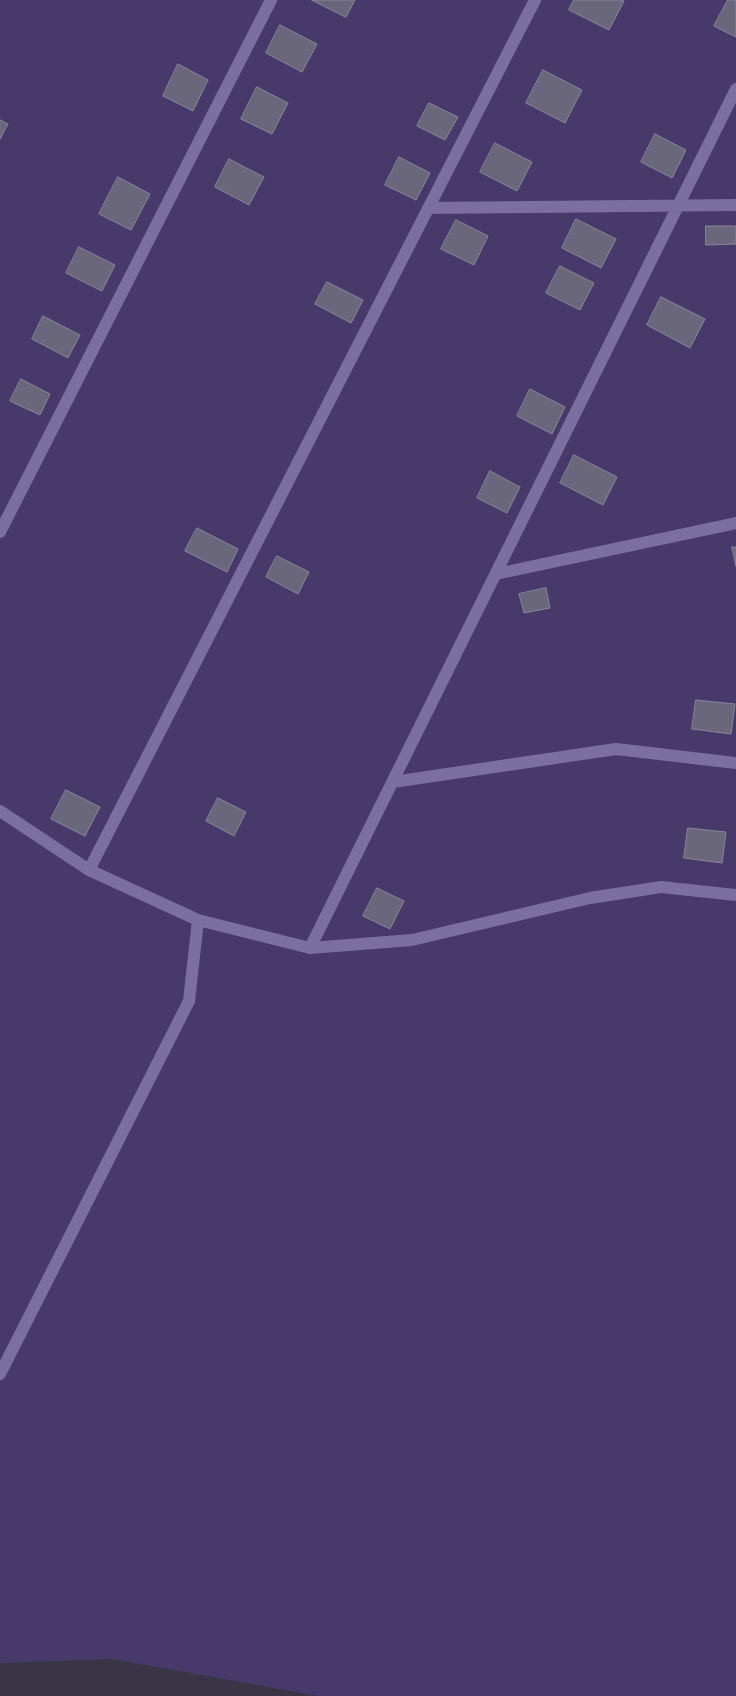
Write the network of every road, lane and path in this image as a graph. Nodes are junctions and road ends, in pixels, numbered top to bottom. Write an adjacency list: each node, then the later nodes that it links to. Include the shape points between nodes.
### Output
1 (271, 0): 8 (lane)
2 (535, 0): 6 (lane)
3 (736, 89): 5 (lane)
4 (736, 204): 5 (lane)
5 (679, 205): 6 (lane); 9 (lane)
6 (428, 208): 13 (lane)
7 (736, 523): 9 (lane)
8 (0, 532)
9 (496, 574): 11 (lane)
10 (736, 763): 11 (lane, via 616,749)
11 (393, 782): 16 (lane)
12 (0, 811): 13 (lane)
13 (90, 870): 15 (lane)
14 (736, 895): 16 (lane, via 661,887 590,898 412,940)
15 (198, 920): 16 (lane); 17 (lane, via 189,1000)
16 (310, 948)
17 (0, 1374)

